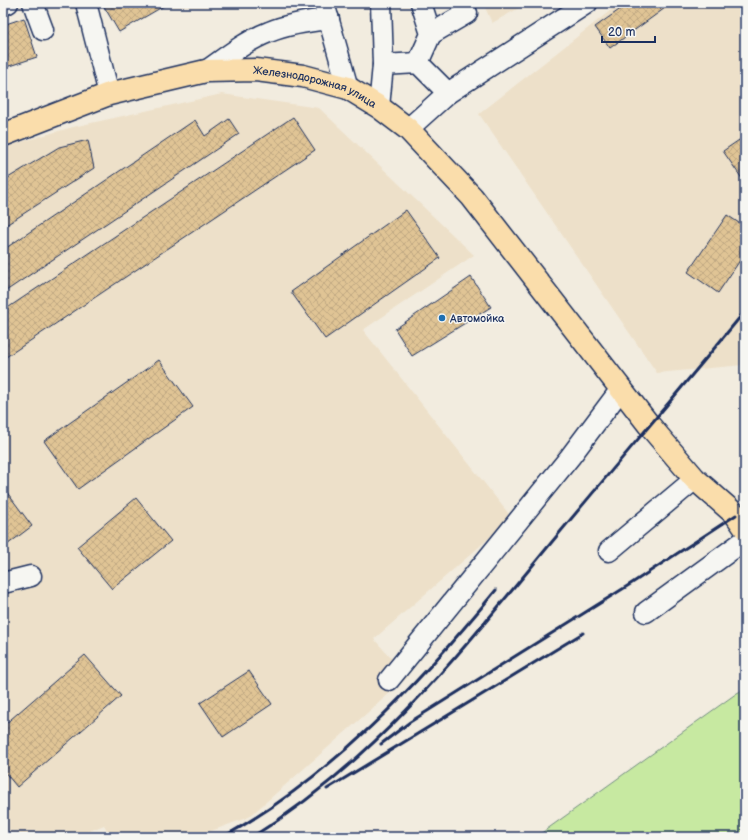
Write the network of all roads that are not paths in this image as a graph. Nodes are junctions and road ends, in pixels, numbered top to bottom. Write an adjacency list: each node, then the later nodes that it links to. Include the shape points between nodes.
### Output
1 (8, 3): 7 (street)
2 (33, 3): 10 (street)
3 (86, 3): 17 (street)
4 (381, 3): 13 (street)
5 (421, 3): 11 (street)
6 (587, 3): 16 (street)
7 (3, 5)
8 (327, 11): 14 (street, via 268,32 240,47); 15 (street)
9 (466, 13): 11 (street)
10 (43, 30)
11 (431, 34): 12 (street)
12 (418, 63): 13 (street); 16 (street)
13 (382, 66): 18 (street)
14 (206, 71): 15 (main road, Железнодорожная улица, via 256,70 303,76); 17 (main road, Железнодорожная улица)
15 (348, 88): 18 (main road, Железнодорожная улица)
16 (448, 93): 19 (street)
17 (109, 94): 20 (main road, Железнодорожная улица)
18 (379, 107): 19 (main road, Железнодорожная улица)
19 (408, 129): 21 (main road, Железнодорожная улица, via 472,197)
20 (3, 135)
21 (621, 389): 22 (main road, Железнодорожная улица); 29 (street, via 570,457)
22 (695, 479): 23 (main road, Железнодорожная улица, via 736,515); 25 (street)
23 (745, 528)
24 (745, 540): 28 (street)
25 (609, 552)
26 (31, 576): 27 (street)
27 (3, 583)
28 (646, 612)
29 (389, 680)

